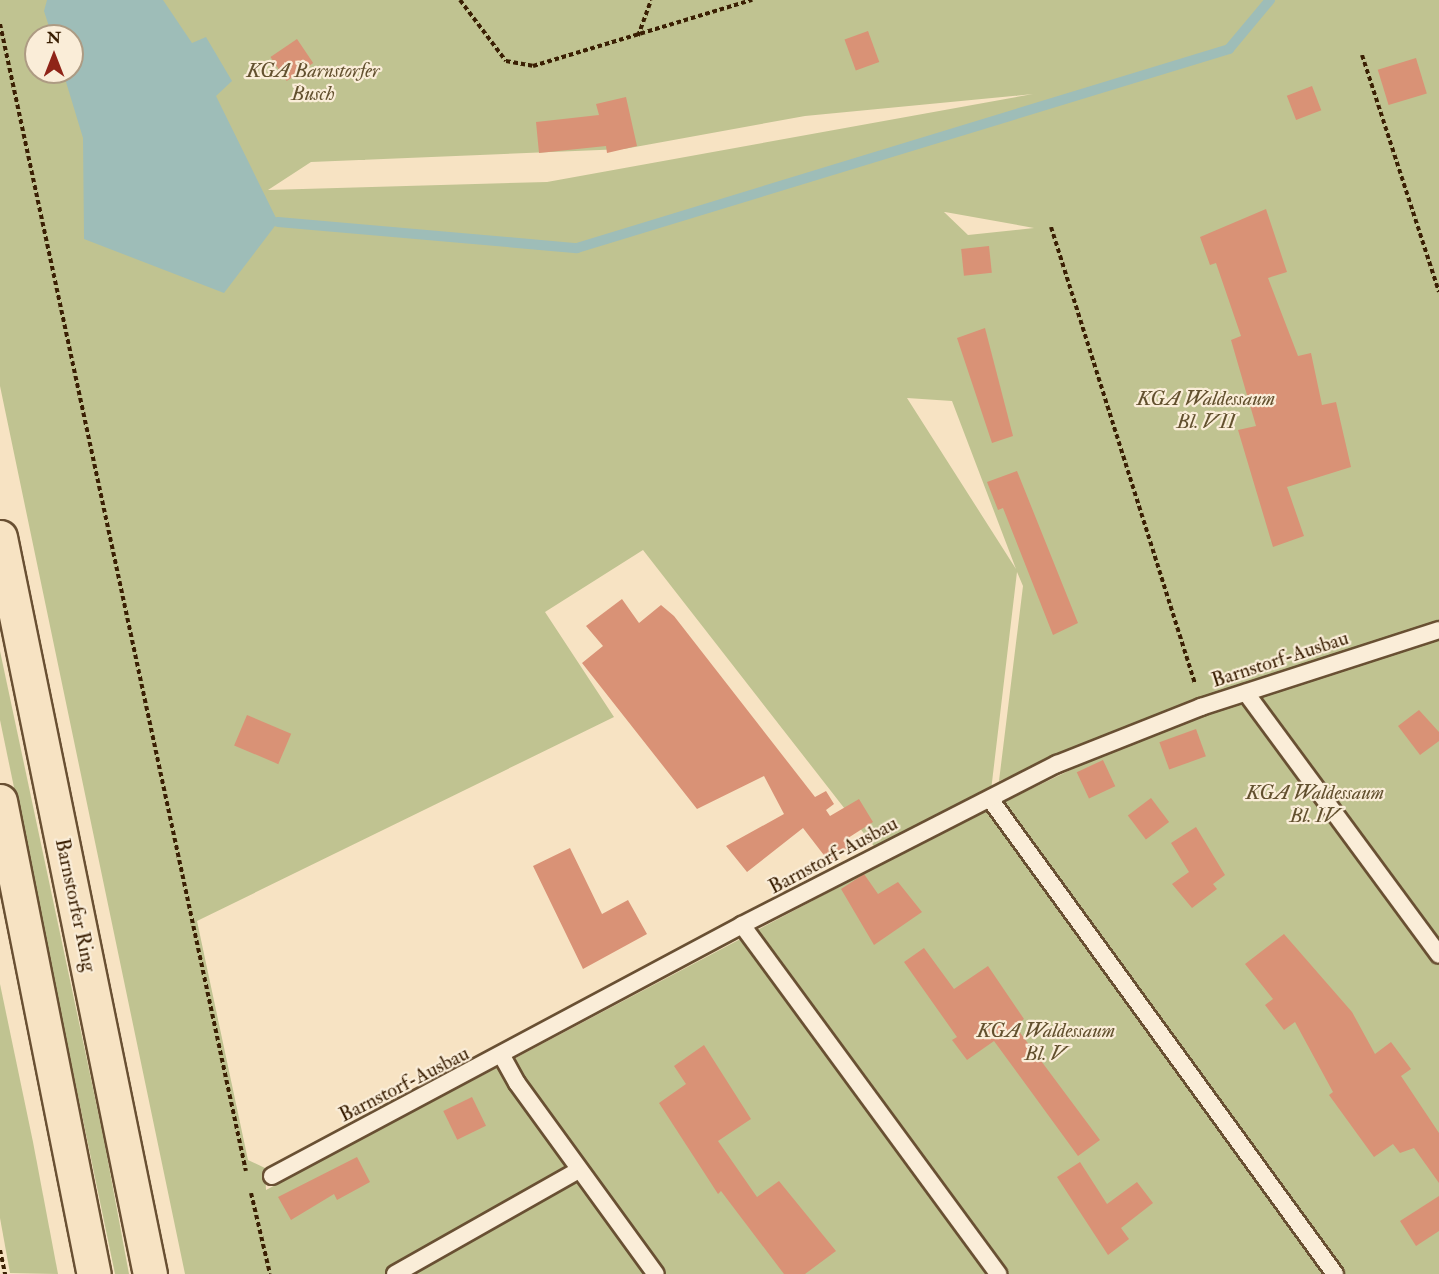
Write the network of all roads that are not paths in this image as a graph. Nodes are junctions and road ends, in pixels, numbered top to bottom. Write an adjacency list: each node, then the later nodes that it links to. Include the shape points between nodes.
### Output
1 (0, 537): 12 (highway, Barnstorfer Ring)
2 (1439, 630): 3 (lane, Barnstorf-Ausbau)
3 (1246, 693): 4 (lane, Barnstorf-Ausbau, via 1057,764); 7 (lane)
4 (990, 799): 6 (lane, Barnstorf-Ausbau); 16 (lane)
5 (0, 801): 11 (highway)
6 (742, 925): 8 (lane, Barnstorf-Ausbau); 15 (lane)
7 (1439, 955)
8 (502, 1056): 9 (lane); 10 (lane, Barnstorf-Ausbau)
9 (579, 1170): 13 (lane); 14 (lane)
10 (272, 1176)
11 (94, 1274)
12 (150, 1274)
13 (395, 1274)
14 (656, 1274)
15 (998, 1274)
16 (1335, 1274)

